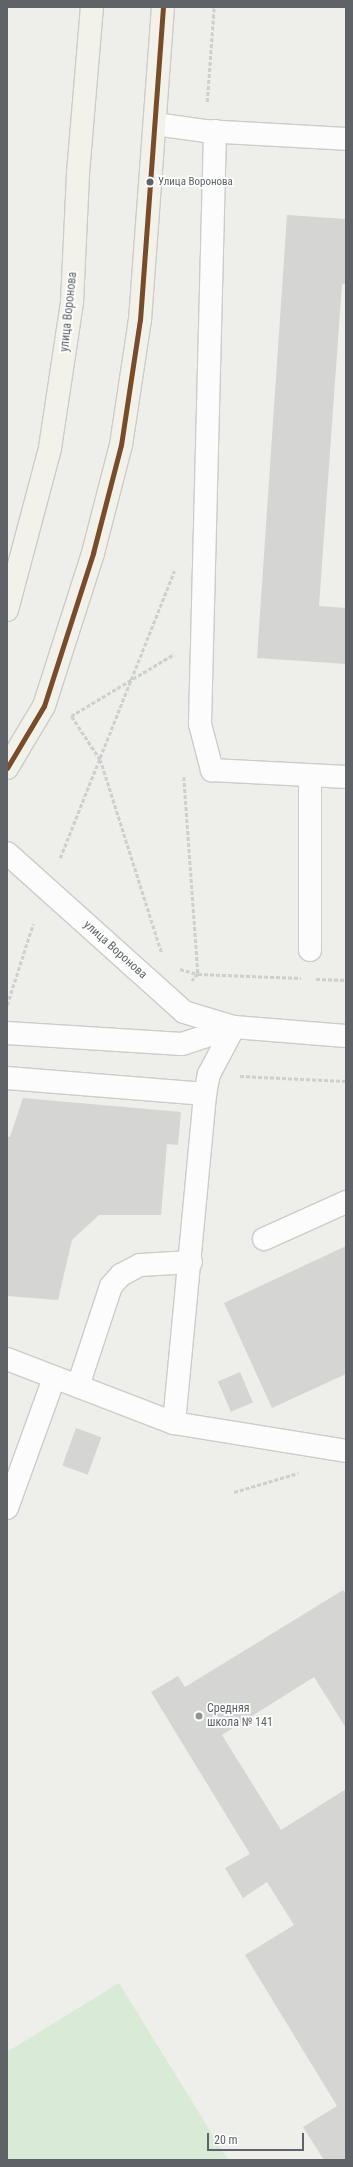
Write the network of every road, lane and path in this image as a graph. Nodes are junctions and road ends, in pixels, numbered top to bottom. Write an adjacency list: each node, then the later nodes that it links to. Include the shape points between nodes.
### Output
1 (92, 7): 7 (main road, улица Воронова, via 78,173 72,302 50,448)
2 (163, 7): 3 (main road)
3 (155, 124): 4 (street); 11 (main road, via 140,320 121,446 93,553 44,706)
4 (215, 132): 5 (street); 12 (street, via 200,724 212,770)
5 (346, 139)
6 (176, 568): 9 (path)
7 (7, 610)
8 (179, 651): 9 (path)
9 (133, 676): 10 (path); 10 (path, via 71,716)
10 (100, 760): 15 (path); 18 (path)
11 (7, 768)
12 (310, 777): 13 (street); 17 (street)
13 (346, 777)
14 (7, 853): 22 (street, улица Воронова, via 184,1012)
15 (60, 858)
16 (33, 924): 21 (path)
17 (310, 950)
18 (163, 957)
19 (172, 967): 20 (path, via 198,974)
20 (346, 980)
21 (7, 1005)
22 (234, 1027): 23 (street, улица Воронова, via 182,1044); 24 (street, улица Воронова); 27 (street)
23 (7, 1033)
24 (346, 1036)
25 (7, 1078): 27 (street)
26 (346, 1081): 27 (path)
27 (207, 1084): 30 (street)
28 (346, 1202): 29 (street)
29 (264, 1239)
30 (191, 1262): 33 (street, via 140,1265 121,1275 111,1286); 34 (street)
31 (7, 1359): 32 (street)
32 (54, 1378): 33 (street); 38 (street)
33 (78, 1386): 34 (street)
34 (174, 1423): 35 (street)
35 (346, 1451)
36 (301, 1472): 37 (path)
37 (234, 1492)
38 (7, 1508)

